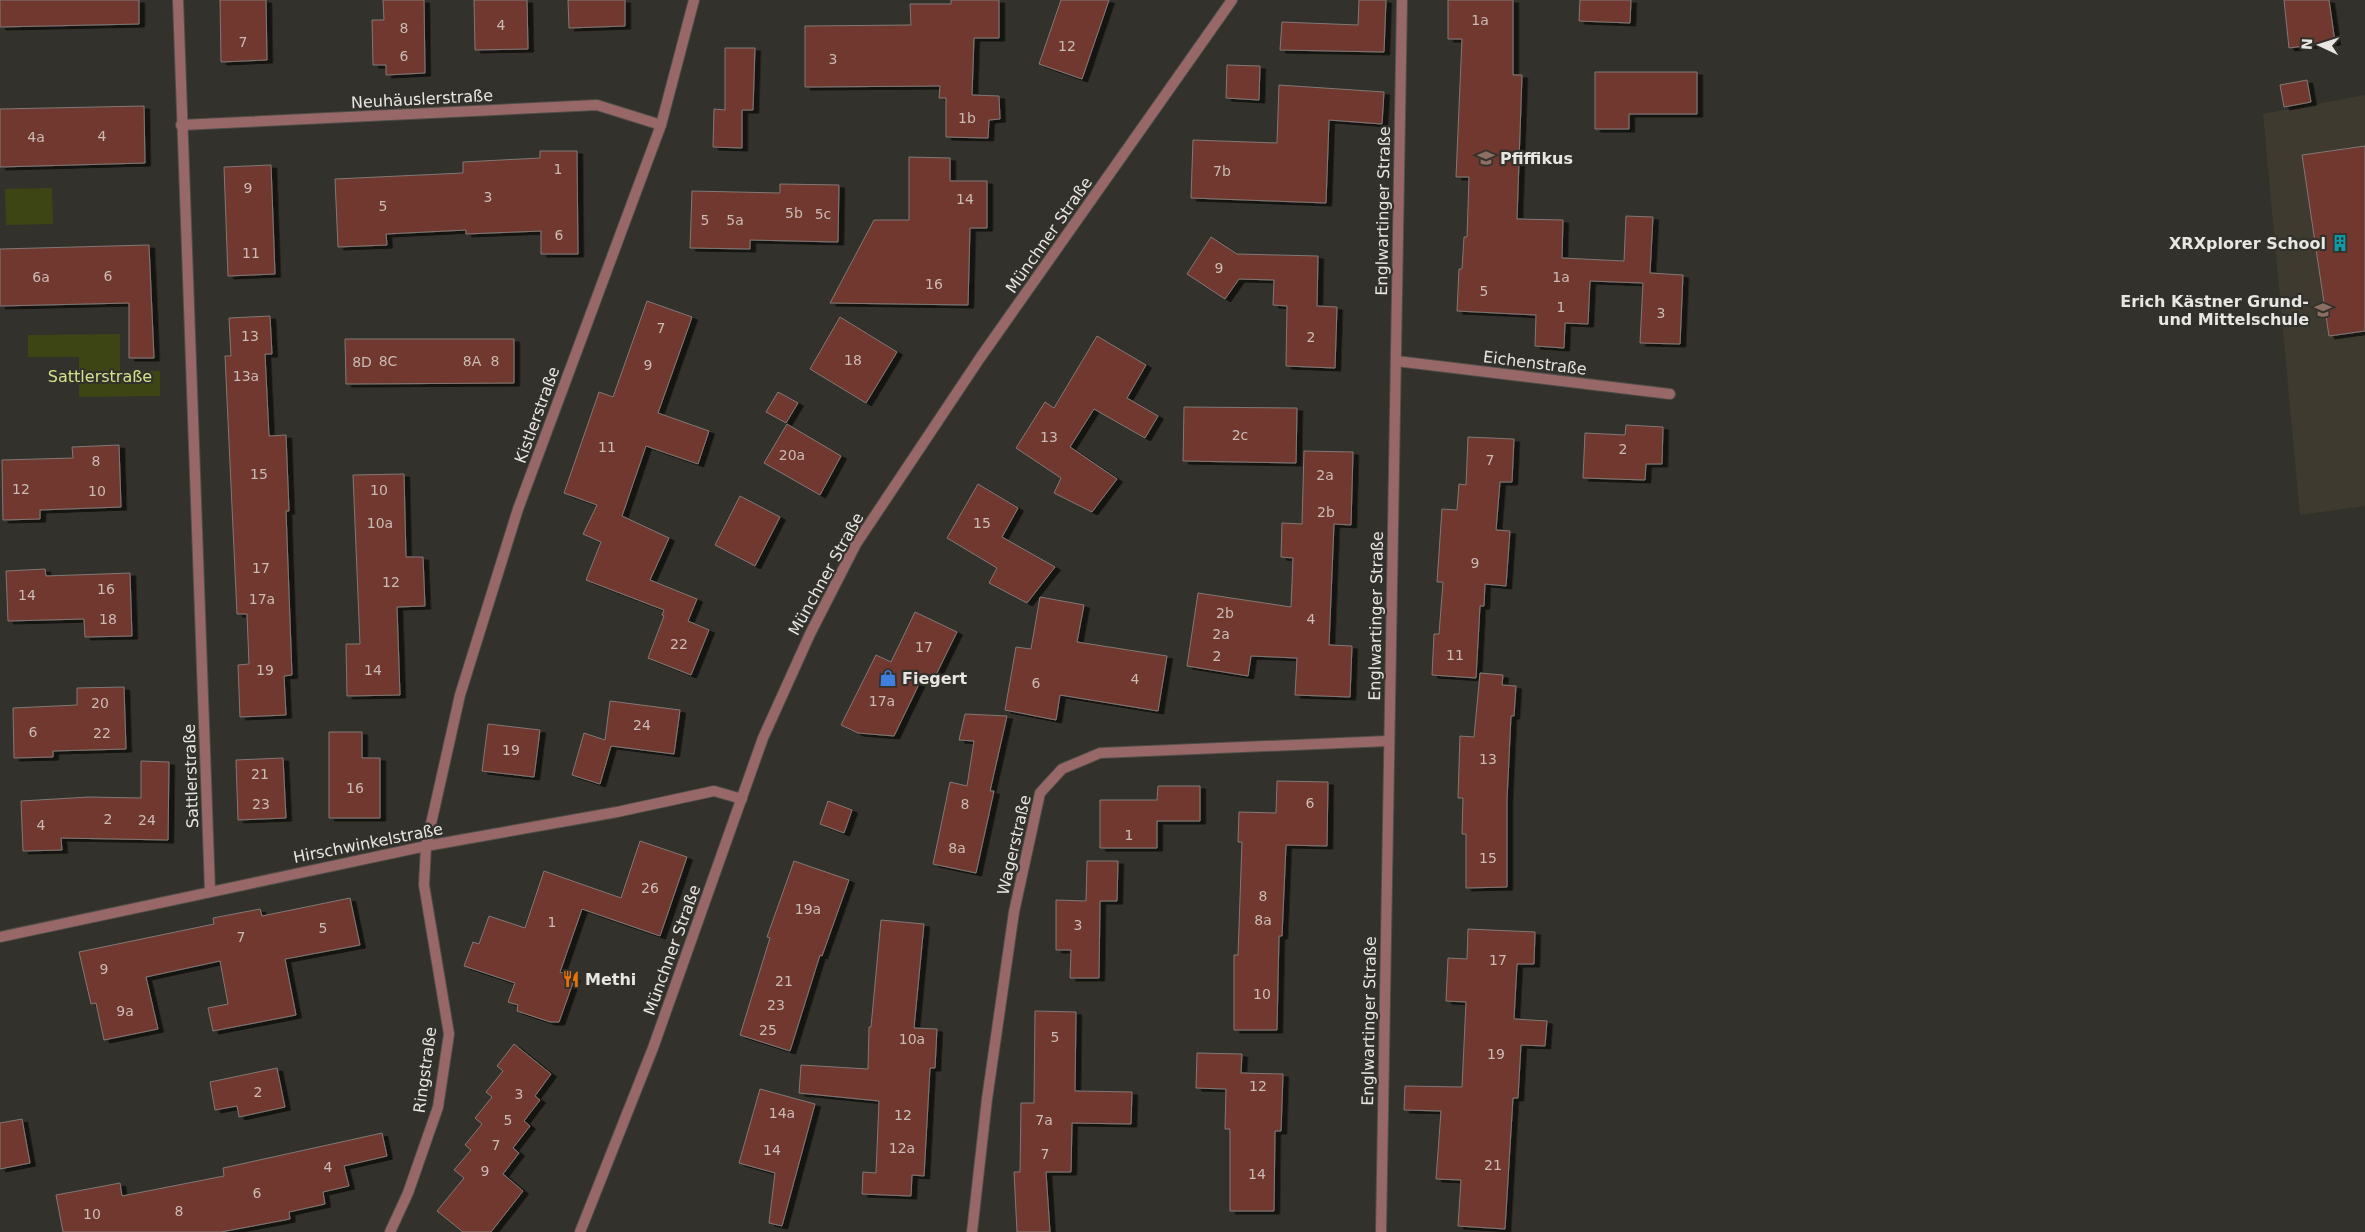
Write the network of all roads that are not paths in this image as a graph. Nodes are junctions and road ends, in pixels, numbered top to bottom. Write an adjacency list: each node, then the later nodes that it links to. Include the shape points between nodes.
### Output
1 (178, 0): 5 (street, Sattlerstraße)
2 (694, 0): 6 (street, Kistlerstraße)
3 (1232, 0): 10 (street, Münchner Straße, via 980,358 856,544 781,694)
4 (1402, 0): 7 (street, Englwartinger Straße)
5 (181, 125): 6 (street, Neuhäuslerstraße, via 597,105); 12 (street, Sattlerstraße)
6 (661, 125): 11 (street, Kistlerstraße, via 518,509 460,695)
7 (1396, 361): 8 (street, Eichenstraße); 9 (street, Englwartinger Straße)
8 (1670, 394)
9 (1388, 741): 16 (street, Wagerstraße, via 1100,753 1062,768 1040,793 1014,912); 17 (street, Englwartinger Straße)
10 (742, 799): 11 (street, Hirschwinkelstraße, via 714,791); 15 (street, Münchner Straße, via 653,1048)
11 (426, 846): 12 (street, Hirschwinkelstraße); 14 (street, Ringstraße, via 424,885 449,1034 438,1107 408,1193)
12 (210, 891): 13 (street, Hirschwinkelstraße)
13 (0, 937)
14 (390, 1232)
15 (580, 1232)
16 (972, 1232)
17 (1381, 1232)

